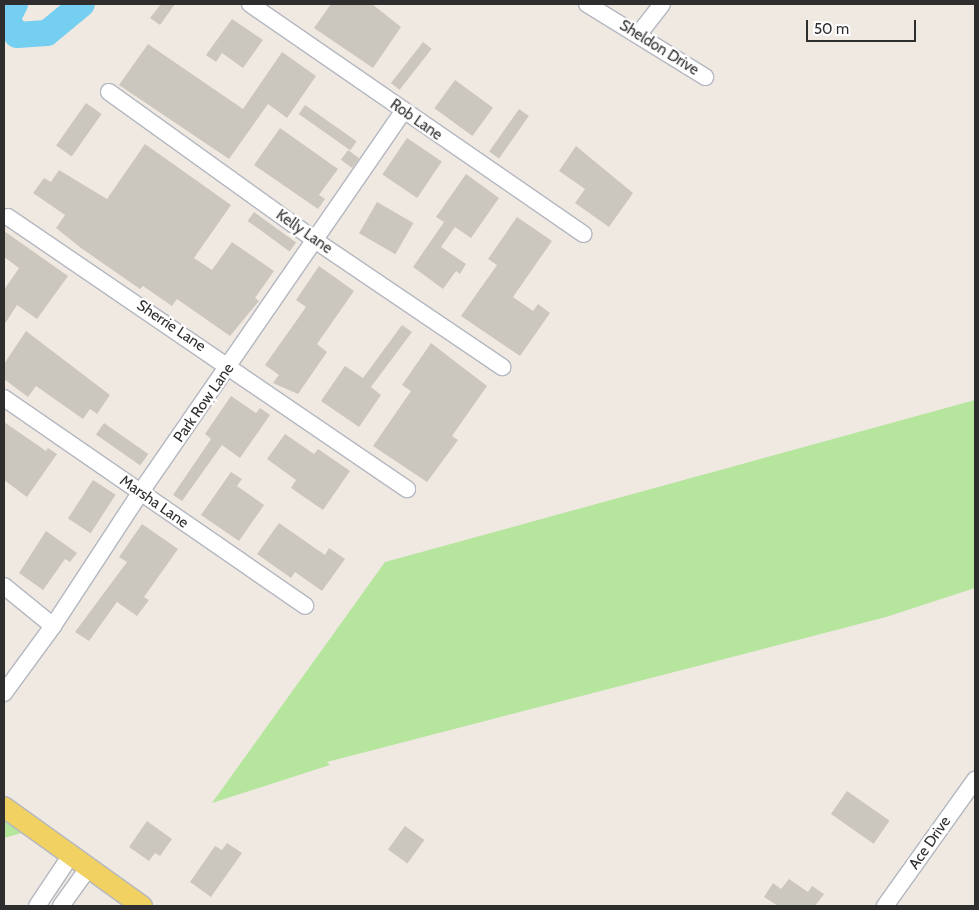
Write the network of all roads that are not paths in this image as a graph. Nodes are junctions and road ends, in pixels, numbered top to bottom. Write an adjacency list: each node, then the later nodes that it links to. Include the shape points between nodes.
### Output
1 (250, 4): 7 (street, Rob Lane)
2 (587, 4): 4 (street, Sheldon Drive)
3 (662, 4): 4 (street)
4 (638, 35): 5 (street, Sheldon Drive)
5 (705, 76)
6 (109, 92): 10 (street, Kelly Lane)
7 (404, 112): 9 (street, Rob Lane); 10 (street, Park Row Lane)
8 (8, 217): 11 (street, Sherrie Lane)
9 (583, 234)
10 (316, 241): 11 (street, Park Row Lane); 12 (street, Kelly Lane)
11 (230, 366): 14 (street, Sherrie Lane); 15 (street, Park Row Lane)
12 (502, 366)
13 (4, 398): 15 (street, Marsha Lane)
14 (407, 489)
15 (140, 493): 17 (street, Marsha Lane); 18 (street, Park Row Lane)
16 (4, 586): 18 (street)
17 (305, 606)
18 (53, 626): 19 (street, Park Row Lane)
19 (4, 693)
20 (975, 780): 27 (street, Ace Drive)
21 (4, 807): 22 (main road)
22 (71, 856): 23 (main road); 24 (street)
23 (89, 867): 25 (street); 26 (main road)
24 (37, 906)
25 (61, 906)
26 (142, 906)
27 (886, 906)

